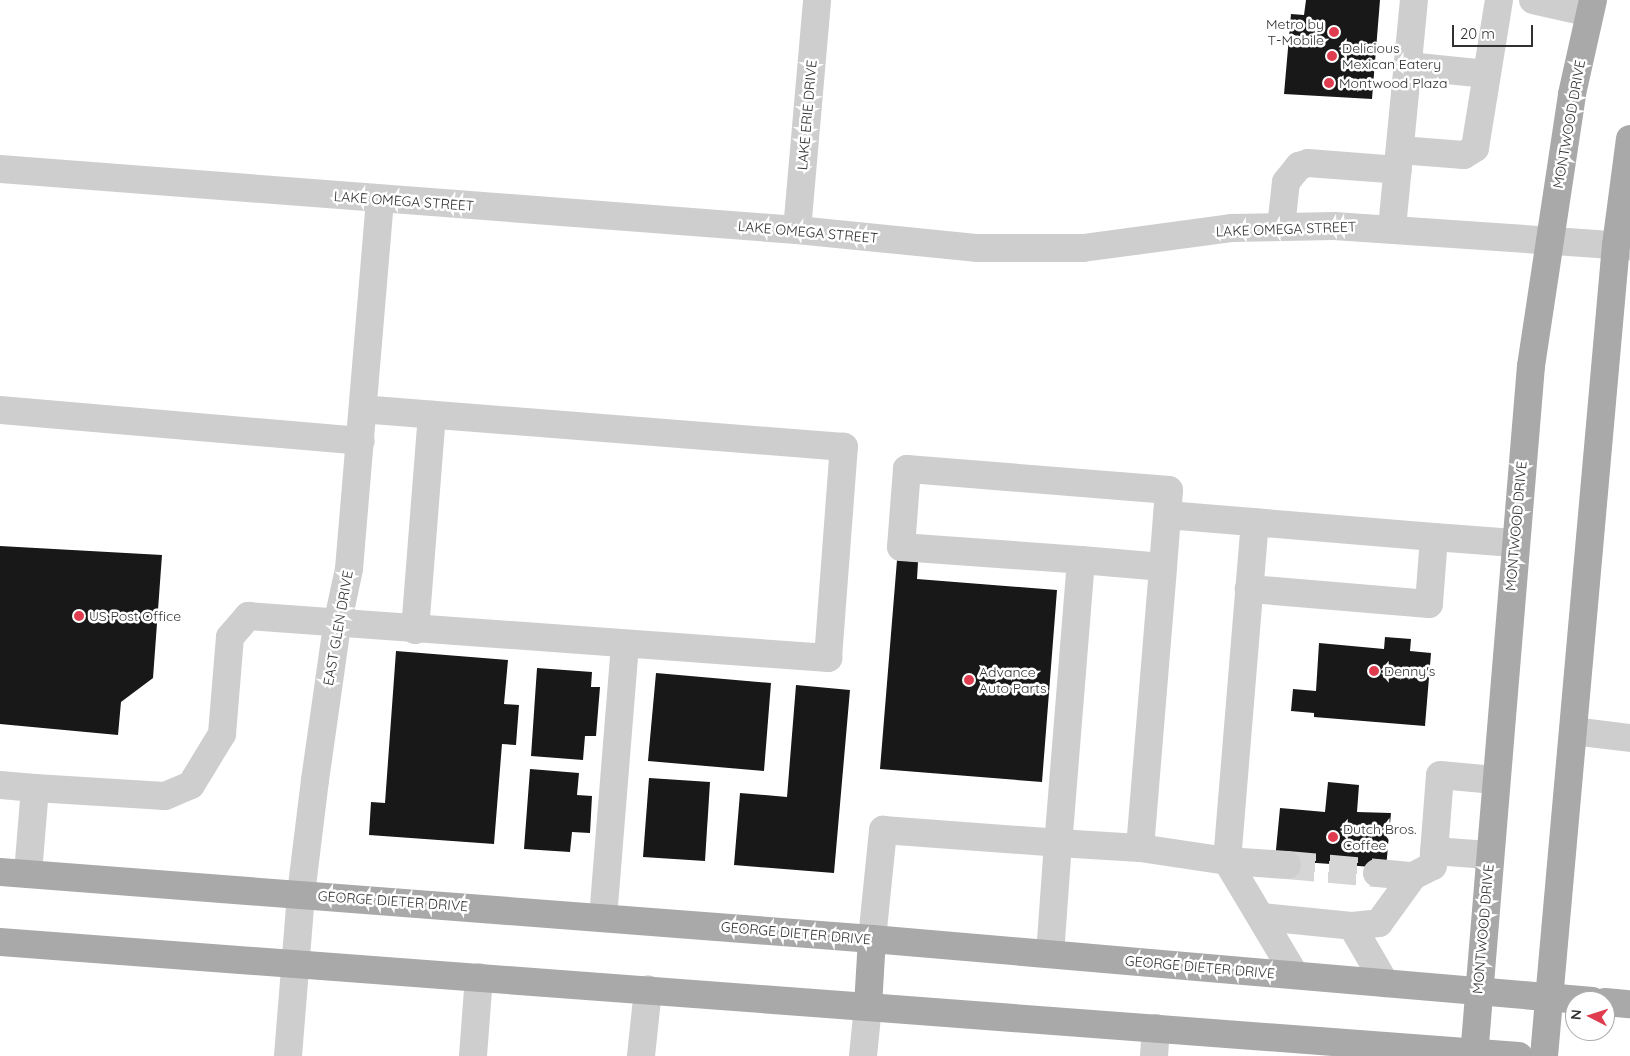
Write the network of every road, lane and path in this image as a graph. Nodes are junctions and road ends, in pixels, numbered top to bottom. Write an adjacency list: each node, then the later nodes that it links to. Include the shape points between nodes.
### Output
1 (816, 0): 14 (street, LAKE ERIE DRIVE)
2 (1414, 0): 6 (street)
3 (1499, 0): 7 (street)
4 (1533, 0): 5 (street)
5 (1591, 7): 15 (main road, MONTWOOD DRIVE, via 1572,94)
6 (1408, 66): 7 (street); 9 (street)
7 (1487, 74): 9 (street, via 1475,148 1470,153)
8 (1630, 139): 16 (main road)
9 (1399, 160): 12 (street, via 1299,166 1286,182); 13 (street)
10 (0, 170): 11 (street, LAKE OMEGA STREET)
11 (380, 200): 14 (street, LAKE OMEGA STREET); 17 (street, EAST GLEN DRIVE)
12 (1281, 227): 13 (street, LAKE OMEGA STREET); 14 (street, LAKE OMEGA STREET, via 1231,228 1083,248 1036,250 978,248)
13 (1392, 228): 15 (street, LAKE OMEGA STREET)
14 (797, 230)
15 (1549, 241): 16 (street, LAKE OMEGA STREET); 24 (main road, MONTWOOD DRIVE, via 1531,366)
16 (1623, 246): 31 (main road)
17 (364, 409): 19 (street); 20 (street, EAST GLEN DRIVE)
18 (0, 410): 20 (street)
19 (432, 415): 29 (street); 30 (street, via 844,447 828,658)
20 (361, 440): 28 (street, EAST GLEN DRIVE, via 349,569)
21 (1167, 515): 22 (street); 25 (street, via 1168,490 907,469 901,547); 26 (street)
22 (1255, 522): 23 (street); 27 (street)
23 (1434, 537): 24 (street); 27 (street, via 1429,604)
24 (1514, 543): 33 (main road, MONTWOOD DRIVE)
25 (1081, 560): 26 (street); 36 (street)
26 (1163, 567): 37 (street)
27 (1250, 589): 40 (street)
28 (337, 624): 29 (street); 35 (street, via 248,616 230,637 222,734 191,785 166,796); 46 (street, EAST GLEN DRIVE)
29 (415, 630): 30 (street)
30 (625, 645): 48 (street)
31 (1573, 732): 32 (street); 59 (main road)
32 (1630, 738)
33 (1496, 780): 38 (street, via 1440,775); 39 (main road, MONTWOOD DRIVE)
34 (0, 785): 35 (street)
35 (35, 788): 44 (street)
36 (1058, 843): 37 (street); 50 (street, via 883,830); 52 (street)
37 (1140, 848): 40 (street)
38 (1434, 851): 39 (street); 45 (street, via 1433,866)
39 (1489, 855): 58 (main road, MONTWOOD DRIVE)
40 (1227, 861): 41 (street); 47 (street)
41 (1287, 866)
42 (0, 872): 44 (main road, GEORGE DIETER DRIVE)
43 (1377, 873): 45 (street)
44 (28, 874): 46 (main road, GEORGE DIETER DRIVE)
45 (1413, 876): 49 (street, via 1379,923)
46 (301, 894): 48 (main road, GEORGE DIETER DRIVE); 53 (street, EAST GLEN DRIVE)
47 (1262, 917): 49 (street); 54 (street)
48 (603, 918): 50 (main road, GEORGE DIETER DRIVE)
49 (1352, 926): 56 (street)
50 (872, 939): 52 (main road, GEORGE DIETER DRIVE); 63 (main road)
51 (0, 942): 53 (main road)
52 (1050, 954): 54 (main road, GEORGE DIETER DRIVE)
53 (296, 963): 55 (main road); 66 (street, EAST GLEN DRIVE)
54 (1295, 975): 56 (main road, GEORGE DIETER DRIVE)
55 (479, 977): 57 (main road); 67 (street)
56 (1385, 983): 58 (main road, GEORGE DIETER DRIVE)
57 (648, 989): 63 (main road); 68 (street)
58 (1478, 991): 59 (main road, GEORGE DIETER DRIVE); 65 (main road, MONTWOOD DRIVE)
59 (1549, 998): 60 (main road, GEORGE DIETER DRIVE); 72 (main road)
60 (1565, 999)
61 (1615, 1003): 62 (main road)
62 (1630, 1004)
63 (868, 1006): 64 (main road); 69 (street)
64 (1156, 1028): 65 (main road); 70 (street)
65 (1474, 1054): 71 (main road)
66 (288, 1056)
67 (473, 1056)
68 (641, 1056)
69 (863, 1056)
70 (1154, 1056)
71 (1519, 1056)
72 (1544, 1056)

